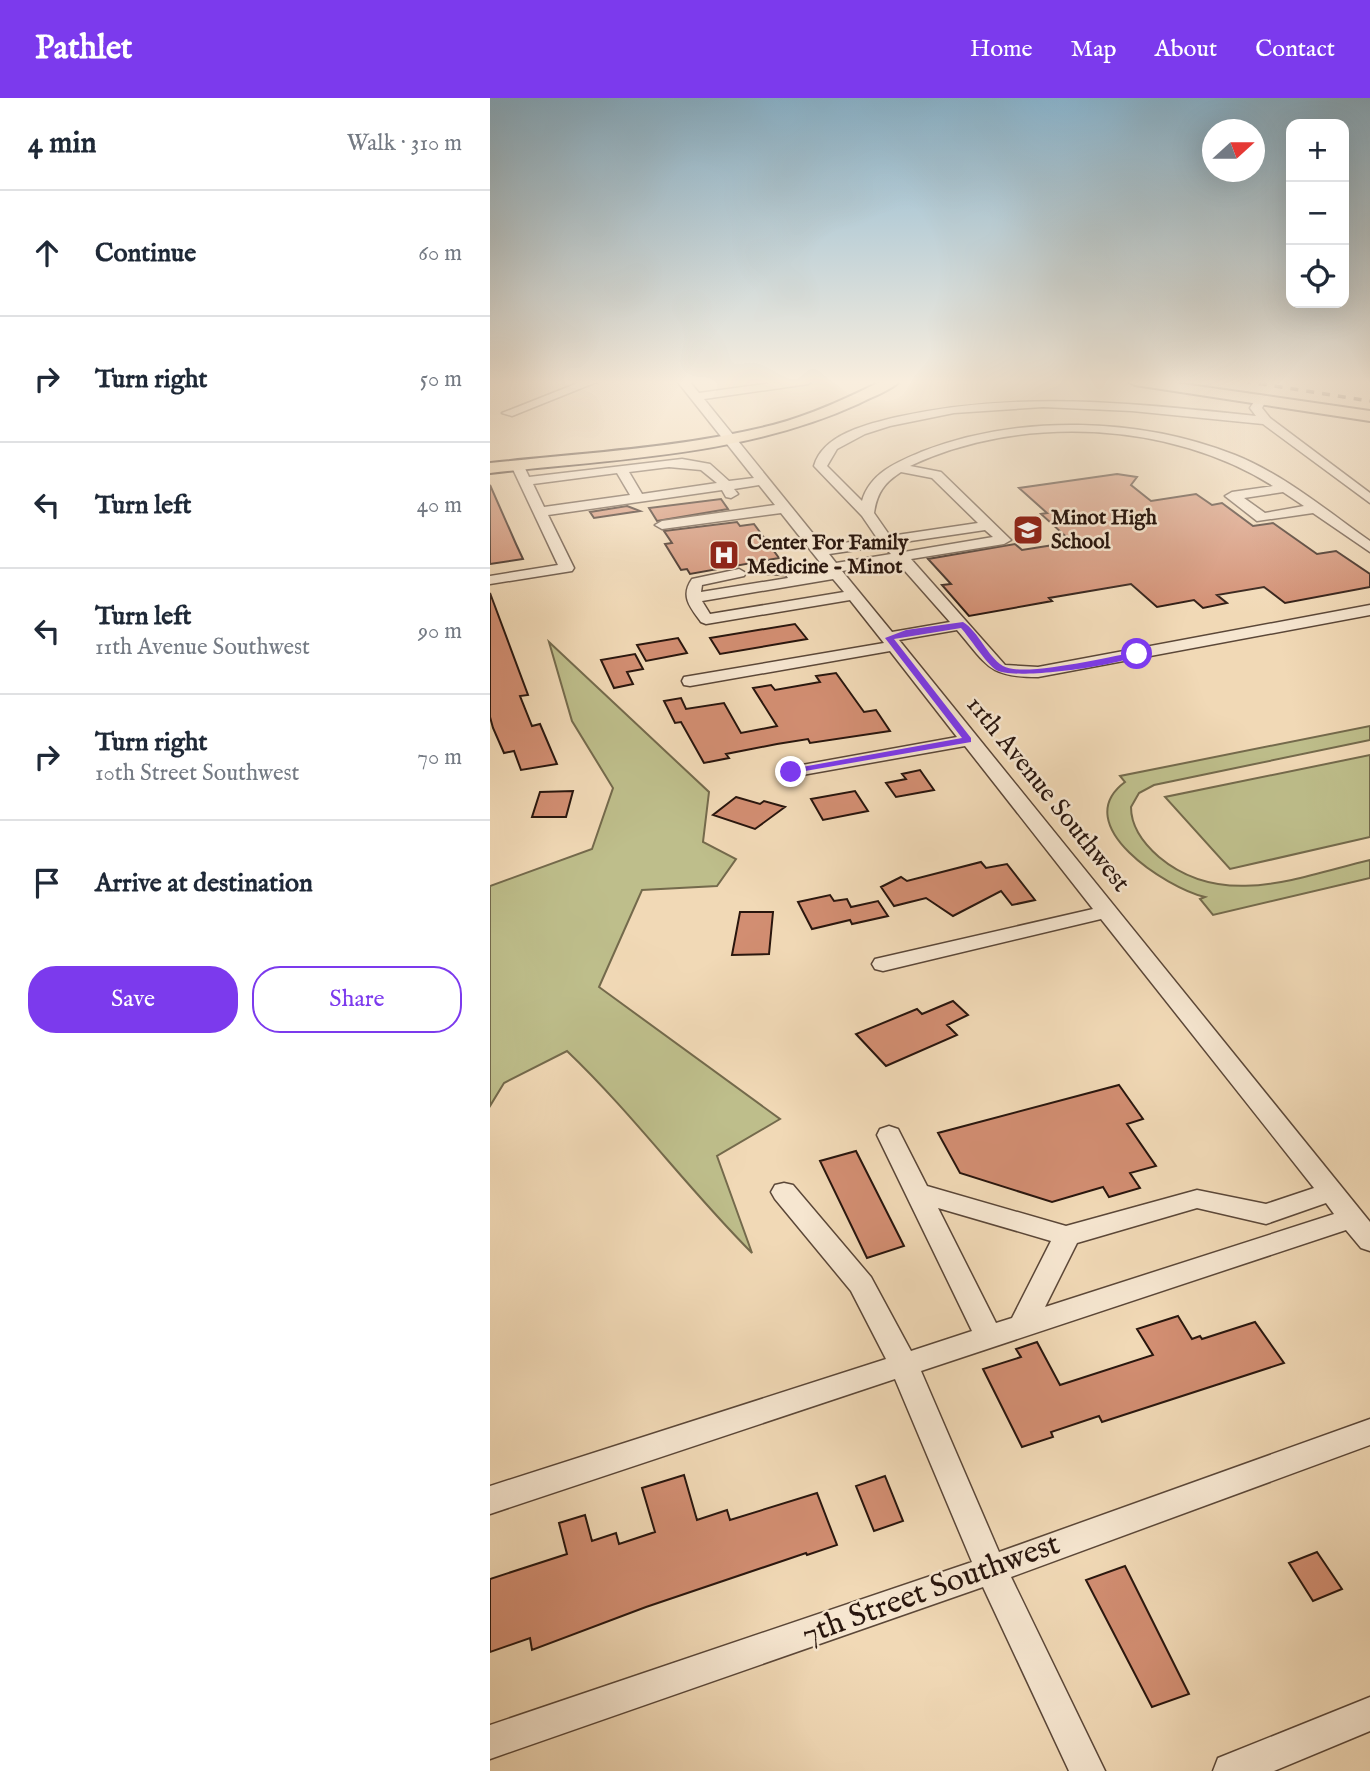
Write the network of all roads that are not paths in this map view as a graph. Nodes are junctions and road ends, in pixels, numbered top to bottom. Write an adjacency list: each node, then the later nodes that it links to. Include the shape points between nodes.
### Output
1 (563, 459): 7 (main road)
2 (744, 459): 13 (street, 11th Avenue Southwest)
3 (821, 459): 21 (street, via 825,472)
4 (915, 459): 8 (street)
5 (1230, 459): 14 (street)
6 (1317, 459): 17 (street)
7 (517, 465): 9 (main road); 11 (street)
8 (897, 467): 21 (street, via 872,491); 24 (street, via 936,475)
9 (490, 468)
10 (621, 469): 11 (street); 12 (street, via 674,462 695,465 713,470); 16 (street)
11 (527, 481): 20 (street)
12 (724, 485): 13 (street); 16 (street)
13 (766, 486): 18 (street, 11th Avenue Southwest)
14 (1283, 488): 15 (street); 19 (street)
15 (1262, 491): 22 (street); 22 (street, via 1232,496 1262,518)
16 (639, 499): 20 (street)
17 (1370, 499)
18 (784, 508): 23 (street); 27 (street, 11th Avenue Southwest)
19 (1313, 509): 22 (street); 26 (street)
20 (541, 512): 32 (street, via 567,568)
21 (867, 513): 25 (street)
22 (1292, 513)
23 (662, 525)
24 (990, 526): 25 (street); 28 (street, via 1004,540)
25 (886, 540): 27 (street); 28 (street)
26 (1370, 548)
27 (819, 551): 30 (street, 11th Avenue Southwest)
28 (901, 556): 30 (street); 37 (street)
29 (758, 570): 33 (street, via 790,571)
30 (835, 571): 33 (street); 34 (street, 11th Avenue Southwest)
31 (739, 573): 35 (street, via 697,582)
32 (490, 580)
33 (798, 581): 35 (street)
34 (854, 594): 35 (street, via 706,619); 38 (street, 11th Avenue Southwest)
35 (693, 598)
36 (1370, 610): 37 (street, via 1038,672 999,668)
37 (963, 625): 38 (street, via 906,633)
38 (892, 642): 39 (street); 40 (street, 11th Avenue Southwest)
39 (690, 681)
40 (968, 740): 41 (street); 42 (street, 11th Avenue Southwest)
41 (791, 772)
42 (1106, 912): 43 (street); 46 (street, 11th Avenue Southwest)
43 (883, 964)
44 (889, 1135): 47 (street)
45 (784, 1192): 53 (street, via 861,1284)
46 (1331, 1192): 48 (street, 11th Avenue Southwest); 49 (street, via 1266,1214 1197,1199)
47 (918, 1193): 49 (street); 52 (street)
48 (1352, 1218): 50 (street, 11th Avenue Southwest); 51 (street)
49 (1067, 1236): 51 (street)
50 (1370, 1241)
51 (1022, 1325): 52 (street)
52 (988, 1335): 53 (street)
53 (903, 1363): 55 (street); 56 (street)
54 (1370, 1432): 56 (street, 7th Street Southwest)
55 (490, 1500)
56 (992, 1570): 58 (street, 7th Street Southwest); 59 (street)
57 (1370, 1714): 60 (street)
58 (490, 1742)
59 (1087, 1771)
60 (1231, 1771)

